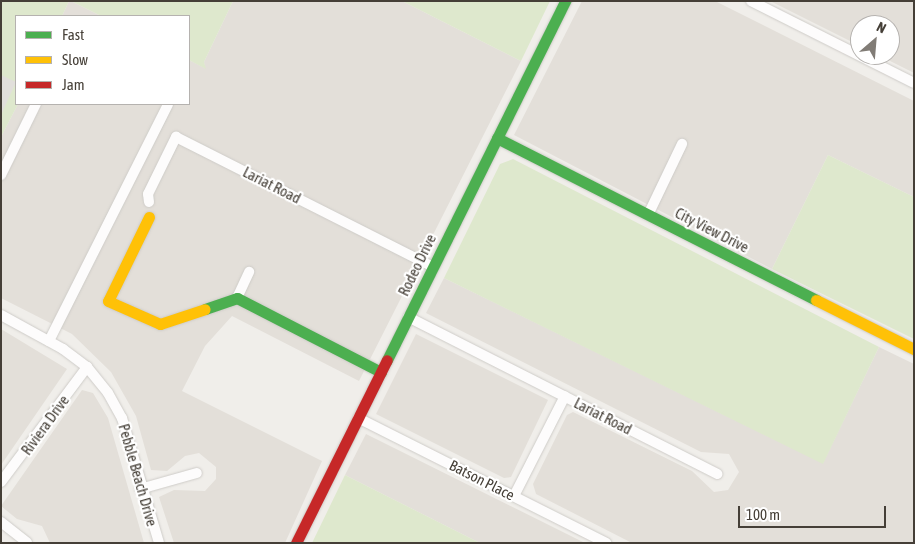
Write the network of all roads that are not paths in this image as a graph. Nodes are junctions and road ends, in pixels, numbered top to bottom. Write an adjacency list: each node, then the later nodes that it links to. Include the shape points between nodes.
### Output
1 (564, 1): 6 (street, Rodeo Drive)
2 (751, 1): 3 (street)
3 (914, 82)
4 (36, 105): 8 (street)
5 (167, 105): 17 (street)
6 (497, 138): 10 (street, City View Drive); 12 (street, Rodeo Drive)
7 (682, 144): 10 (street)
8 (1, 175)
9 (149, 202): 12 (street, Lariat Road, via 148,194 176,137)
10 (648, 215): 18 (street, City View Drive)
11 (149, 217): 14 (street, via 108,301 160,324)
12 (433, 267): 16 (street, Rodeo Drive)
13 (249, 272): 14 (street)
14 (237, 298): 20 (street)
15 (1, 315): 17 (street, Pebble Beach Drive)
16 (408, 317): 20 (street, Rodeo Drive); 21 (street, Lariat Road)
17 (49, 341): 19 (street, Pebble Beach Drive)
18 (914, 349)
19 (87, 367): 25 (street, Riviera Drive); 26 (street, Pebble Beach Drive, via 122,418)
20 (381, 372): 22 (street, Rodeo Drive)
21 (565, 396): 24 (street, Lariat Road); 27 (street)
22 (358, 418): 27 (street, Batson Place); 31 (street, Rodeo Drive)
23 (197, 473): 26 (street)
24 (718, 474)
25 (1, 482)
26 (140, 489): 30 (street, Pebble Beach Drive)
27 (514, 496): 32 (street, Batson Place)
28 (1, 522): 29 (street)
29 (27, 542)
30 (159, 543)
31 (296, 543)
32 (606, 543)

